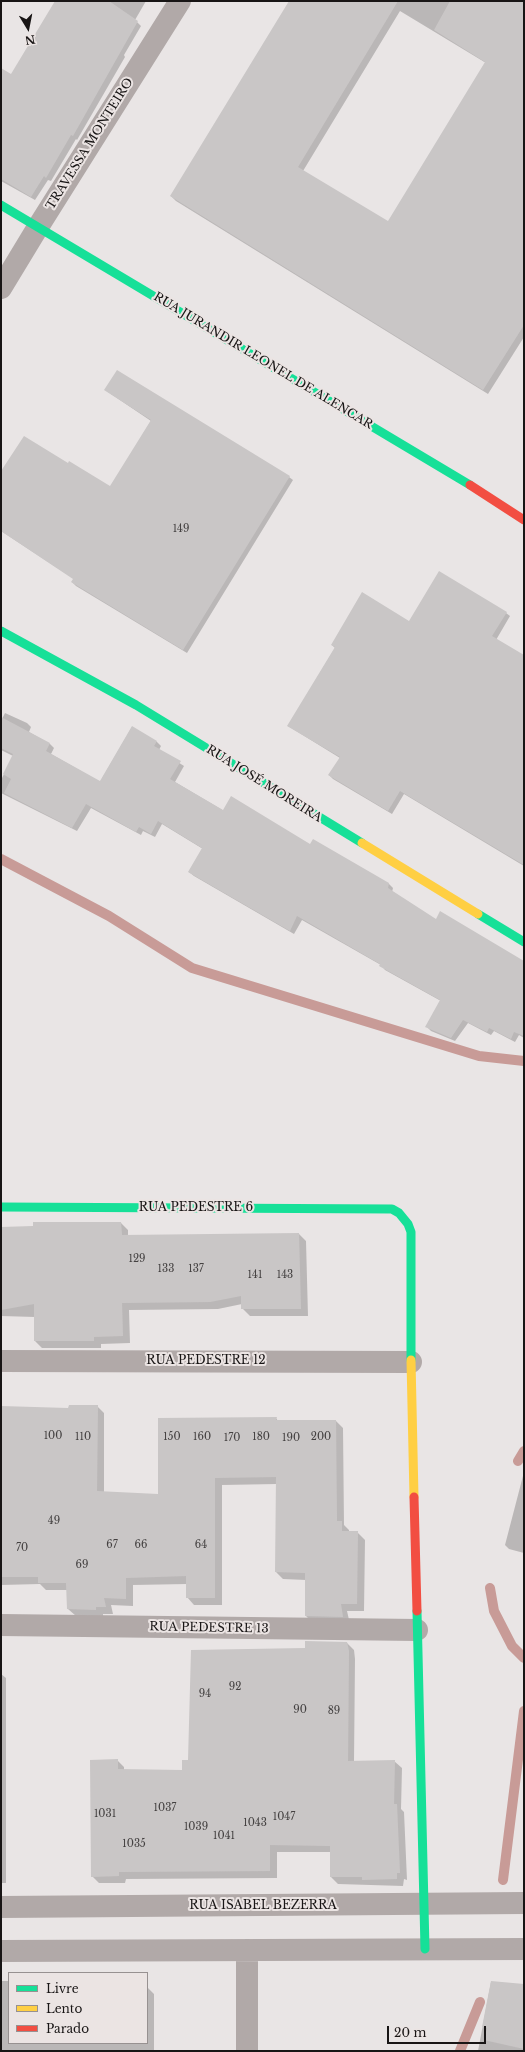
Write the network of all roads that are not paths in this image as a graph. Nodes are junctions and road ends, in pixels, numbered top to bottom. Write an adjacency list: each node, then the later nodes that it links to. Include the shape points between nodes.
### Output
1 (180, 1): 3 (street, TRAVESSA MONTEIRO)
2 (1, 206): 3 (street, RUA JURANDIR LEONEL DE ALENCAR)
3 (38, 227): 4 (street, TRAVESSA MONTEIRO); 5 (street, RUA JURANDIR LEONEL DE ALENCAR, via 428,459)
4 (1, 288)
5 (524, 520)
6 (1, 631): 7 (street, RUA JOSÉ MOREIRA, via 136,705)
7 (524, 942)
8 (1, 1207): 10 (street, RUA PEDESTRE 6, via 392,1209 399,1213 411,1232)
9 (1, 1361): 10 (street, RUA PEDESTRE 12)
10 (411, 1362): 12 (street)
11 (1, 1625): 12 (street, RUA PEDESTRE 13)
12 (417, 1630): 14 (street)
13 (524, 1903): 14 (street, RUA ISABEL BEZERRA)
14 (425, 1905): 15 (street, RUA ISABEL BEZERRA); 16 (street)
15 (1, 1907)
16 (425, 1949): 17 (street); 18 (street)
17 (524, 1949)
18 (247, 1950): 19 (street); 20 (street)
19 (1, 1951)
20 (248, 2051)

